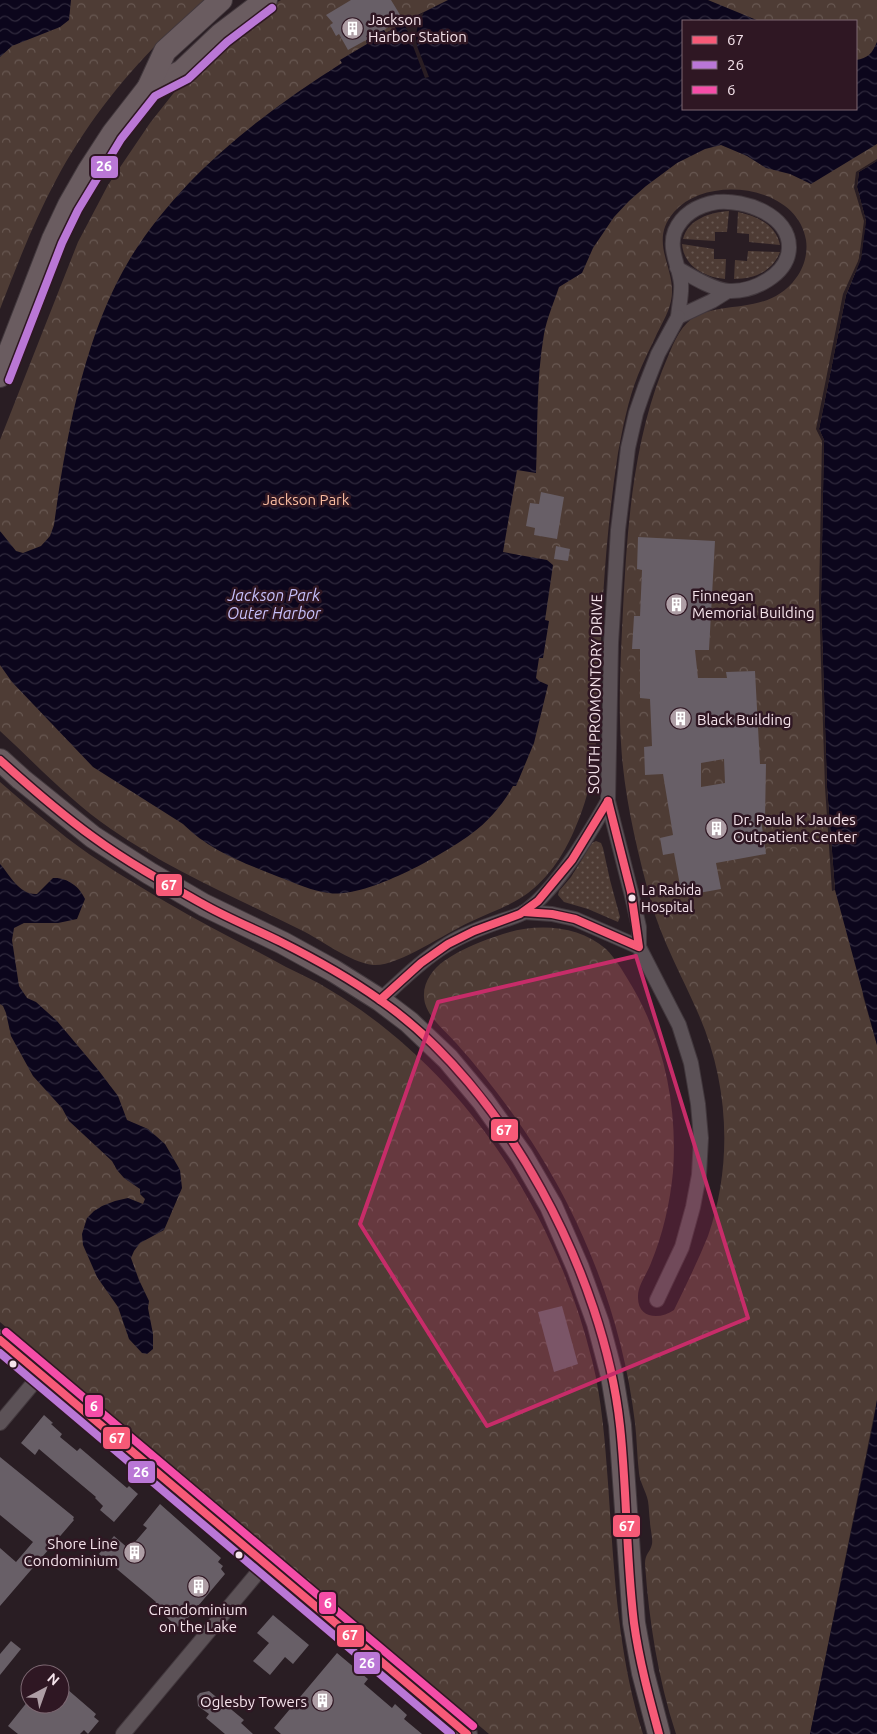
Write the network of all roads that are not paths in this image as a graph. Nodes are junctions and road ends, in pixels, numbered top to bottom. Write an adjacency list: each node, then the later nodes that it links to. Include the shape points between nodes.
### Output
1 (221, 0): 3 (main road, via 165,51)
2 (266, 0): 3 (main road, via 221,34 182,71)
3 (148, 88): 7 (main road, via 99,155 69,205)
4 (678, 268): 5 (street, SOUTH PROMONTORY DRIVE, via 702,282); 5 (street, SOUTH PROMONTORY DRIVE, via 672,249 673,237 688,213 710,203 723,202 757,208 782,228 789,247 785,262 765,282); 6 (street, SOUTH PROMONTORY DRIVE, via 681,282)
5 (728, 291): 6 (street, SOUTH PROMONTORY DRIVE)
6 (678, 317): 9 (street, SOUTH PROMONTORY DRIVE, via 645,387 628,448 611,634)
7 (0, 376)
8 (0, 760): 12 (main road, via 93,836 149,873 204,905 334,971)
9 (608, 801): 10 (street, via 560,875); 11 (street, SOUTH PROMONTORY DRIVE, via 632,896)
10 (524, 912): 11 (street, via 575,919); 12 (street, via 448,944)
11 (639, 947): 13 (street, SOUTH PROMONTORY DRIVE, via 679,1025 691,1063 701,1138 693,1207 682,1247)
12 (380, 1000): 20 (main road, via 409,1022 448,1060 483,1101 522,1156 551,1206 578,1268 598,1323 612,1376 620,1425 634,1623)
13 (657, 1300)
14 (0, 1340): 15 (street)
15 (41, 1374): 16 (street); 17 (street)
16 (0, 1423)
17 (265, 1564): 18 (street); 19 (street)
18 (123, 1734)
19 (467, 1734)
20 (659, 1734)

